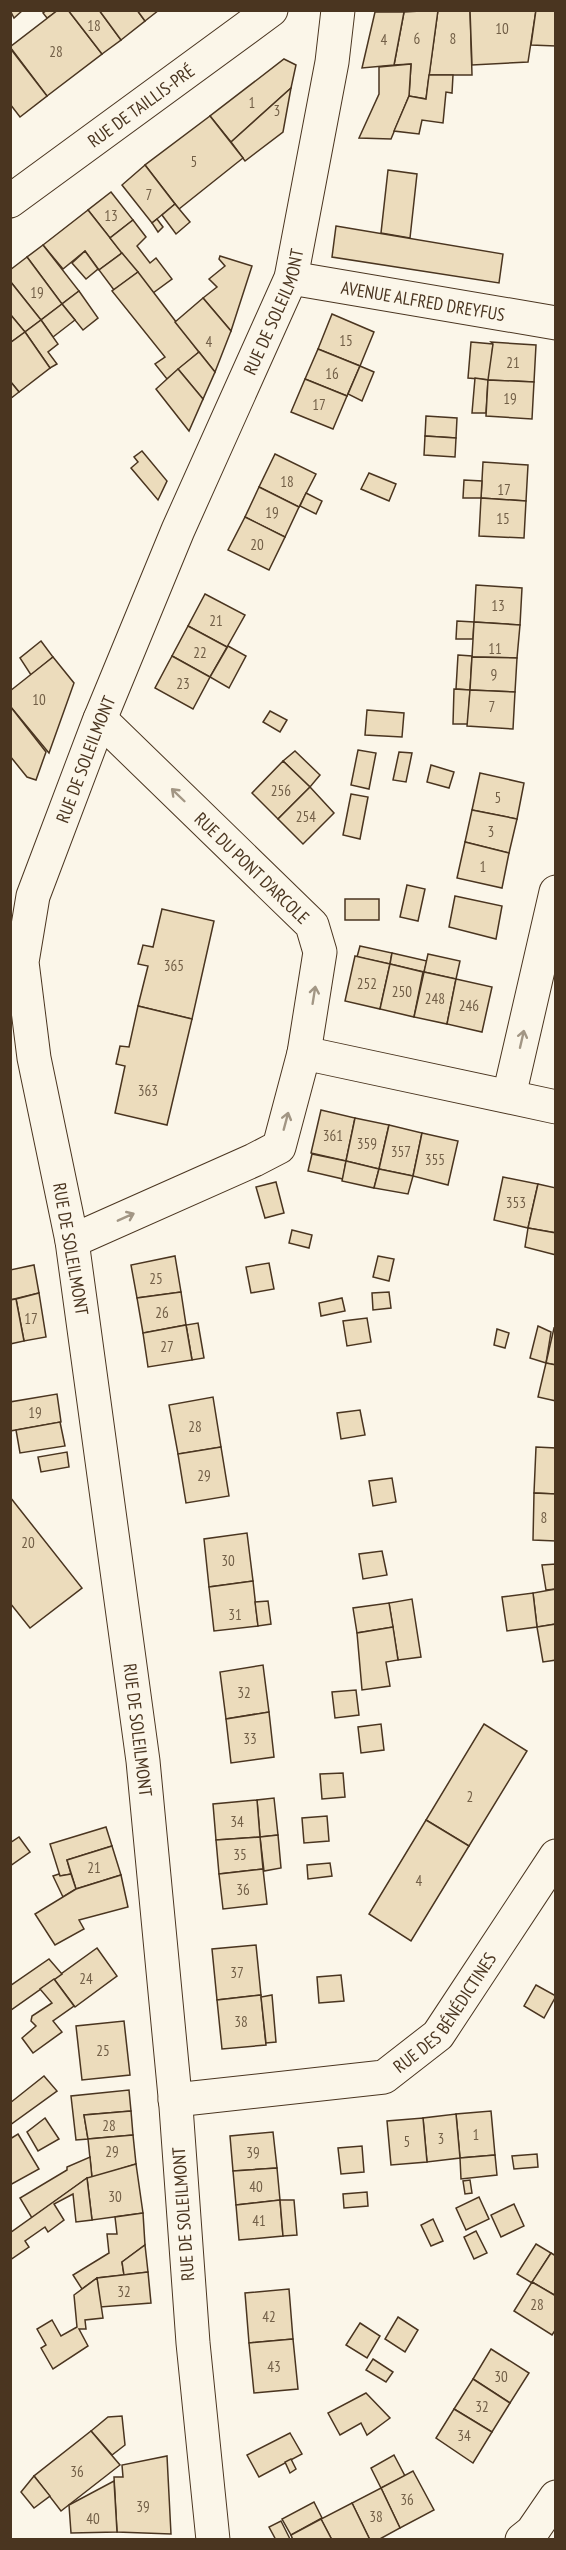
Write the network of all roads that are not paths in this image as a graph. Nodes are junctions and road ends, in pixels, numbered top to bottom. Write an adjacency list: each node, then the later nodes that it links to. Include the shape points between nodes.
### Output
1 (271, 10): 3 (street, RUE DE TAILLIS-PRÉ)
2 (338, 10): 4 (street, RUE DE SOLEILMONT, via 332,62)
3 (10, 201)
4 (291, 278): 5 (street, AVENUE ALFRED DREYFUS); 6 (street, RUE DE SOLEILMONT, via 178,530)
5 (555, 323)
6 (100, 719): 8 (street, RUE DU PONT D'ARCOLE, one-way to 6, via 320,952 312,925); 11 (street, RUE DE SOLEILMONT, via 33,896 22,962 34,1058)
7 (555, 892): 9 (street, one-way to 7)
8 (304, 1053): 9 (street); 11 (street, RUE DU PONT D'ARCOLE, one-way to 8, via 279,1147)
9 (509, 1096): 10 (street)
10 (555, 1107)
11 (72, 1241): 13 (street, RUE DE SOLEILMONT, via 143,1761)
12 (555, 1856): 13 (street, RUE DES BÉNÉDICTINES, via 438,2035 384,2077)
13 (175, 2100): 15 (street, RUE DE SOLEILMONT)
14 (555, 2497): 16 (street, via 532,2532)
15 (213, 2540)
16 (522, 2540)

